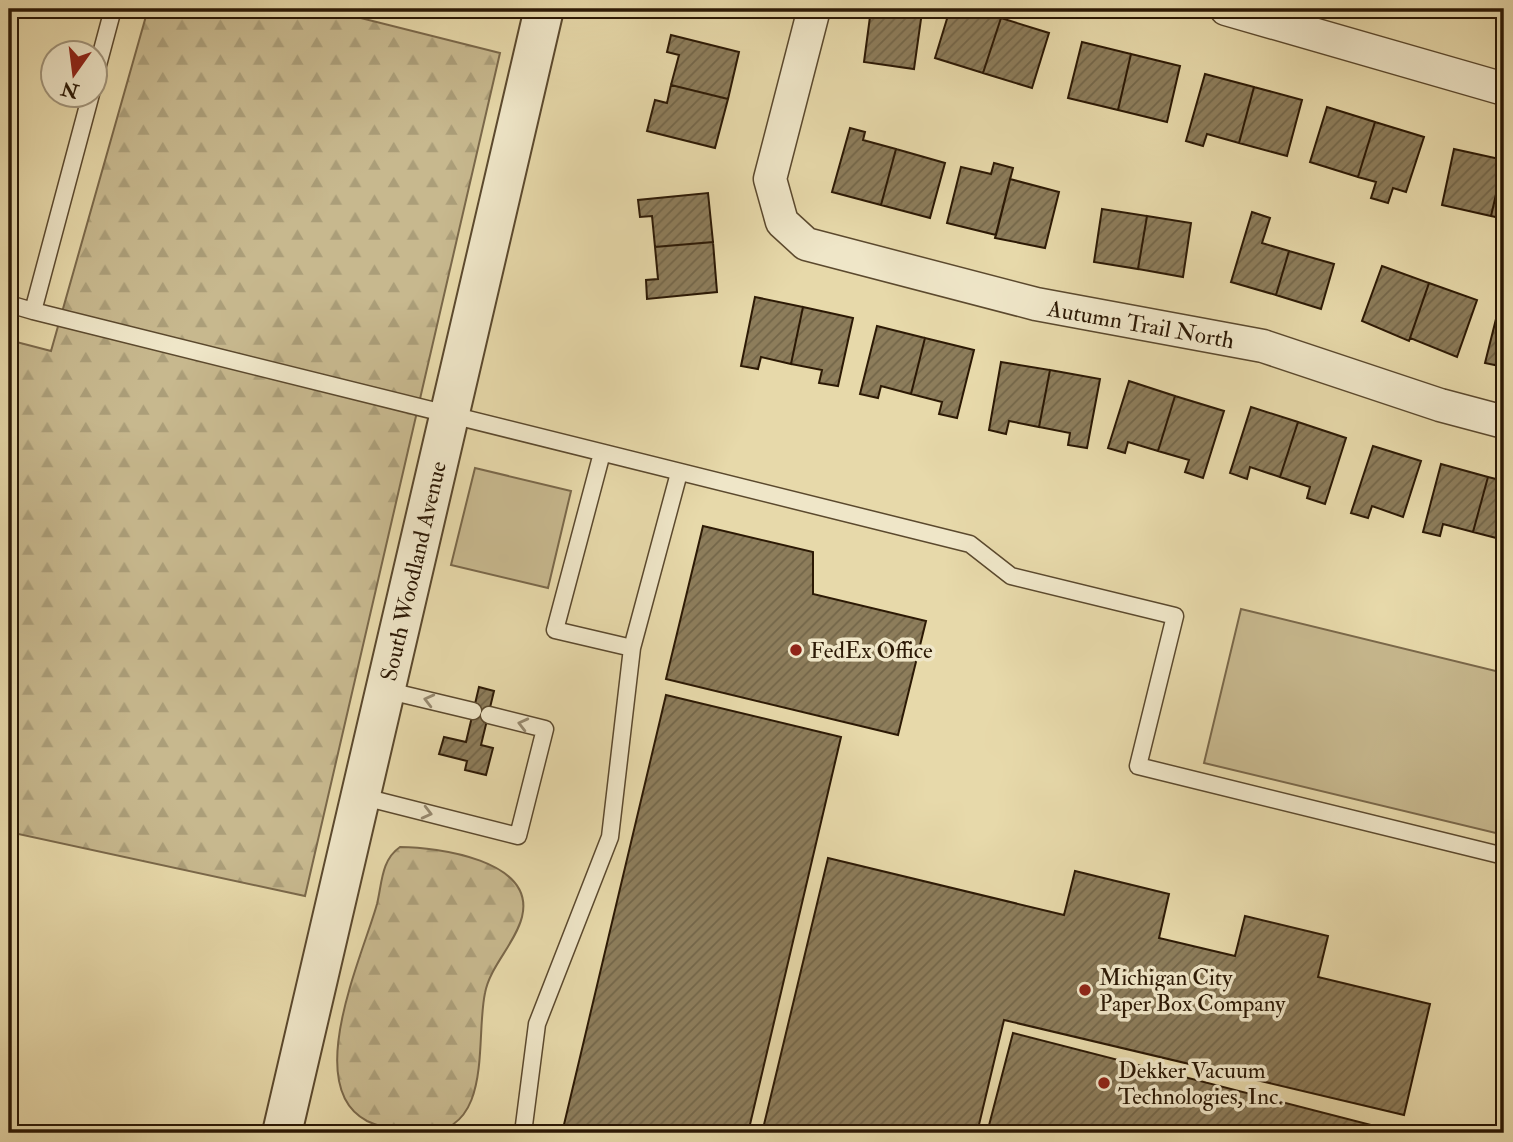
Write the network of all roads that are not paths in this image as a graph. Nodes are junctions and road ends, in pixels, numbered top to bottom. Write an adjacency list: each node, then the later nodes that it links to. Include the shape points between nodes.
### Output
1 (113, 9): 5 (lane)
2 (544, 9): 10 (street, South Woodland Avenue)
3 (814, 9): 11 (street, Autumn Trail North, via 770,179 782,222 806,244 1035,304 1263,346)
4 (1226, 9): 6 (street)
5 (105, 38)
6 (1504, 89)
7 (86, 108): 9 (lane)
8 (9, 304): 9 (lane)
9 (33, 311): 10 (lane)
10 (450, 414): 12 (lane); 15 (street, South Woodland Avenue)
11 (1504, 422)
12 (602, 453): 13 (lane); 14 (lane, via 555,630)
13 (679, 472): 14 (lane); 17 (lane, via 970,544 1011,576 1175,616 1138,766)
14 (632, 648): 19 (lane, via 611,837 537,1024)
15 (385, 690): 16 (street, South Woodland Avenue); 16 (lane, one-way to 15, via 518,836 545,729)
16 (360, 796): 18 (street, South Woodland Avenue)
17 (1504, 856)
18 (282, 1133)
19 (523, 1133)

